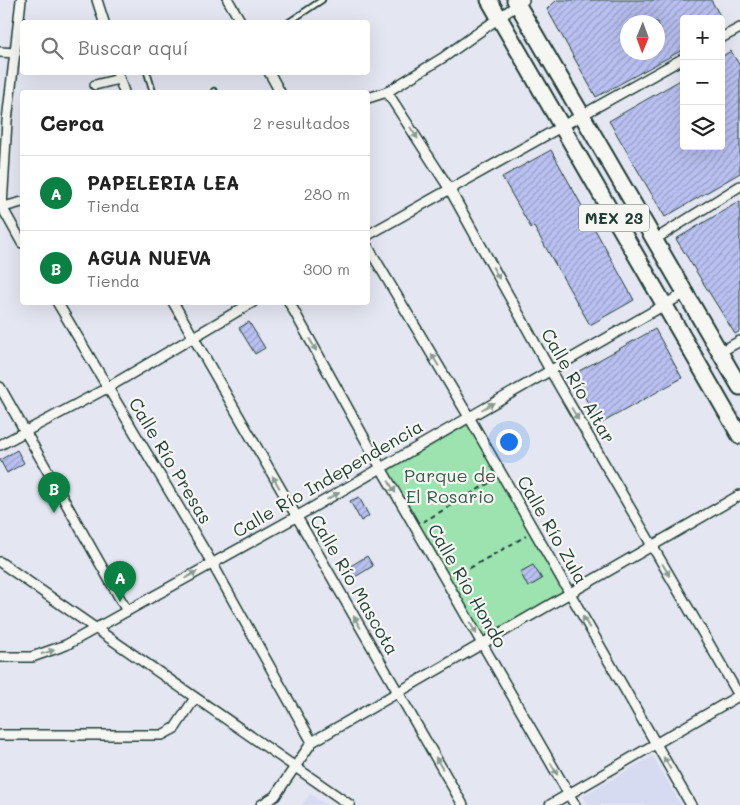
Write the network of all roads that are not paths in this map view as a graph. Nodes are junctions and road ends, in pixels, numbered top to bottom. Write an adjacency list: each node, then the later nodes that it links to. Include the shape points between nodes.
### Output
1 (21, 0): 14 (street)
2 (98, 0): 8 (street)
3 (228, 0): 9 (street)
4 (322, 0): 10 (lane)
5 (489, 0): 7 (main road, MEX 23)
6 (519, 2): 7 (street); 25 (main road, MEX 23)
7 (499, 17): 23 (street, via 444,58); 27 (main road, MEX 23)
8 (103, 20)
9 (240, 20)
10 (292, 20)
11 (740, 28): 12 (street)
12 (725, 36)
13 (0, 52): 14 (street)
14 (16, 53): 26 (street)
15 (680, 60): 25 (street)
16 (148, 75): 21 (lane)
17 (271, 75): 22 (street)
18 (118, 76): 19 (street); 20 (street)
19 (95, 85)
20 (123, 90)
21 (152, 90)
22 (279, 90)
23 (387, 92): 24 (street); 29 (street, Calle Río Altar, one-way to 29)
24 (370, 97)
25 (581, 115): 27 (street); 34 (main road, MEX 23)
26 (4, 121): 31 (street)
27 (562, 128): 29 (street); 37 (main road, MEX 23)
28 (740, 186): 34 (street)
29 (449, 188): 32 (street); 45 (street, Calle Río Altar, one-way to 45)
30 (20, 202): 31 (street)
31 (1, 207): 33 (street)
32 (370, 235)
33 (20, 240)
34 (654, 240): 36 (main road, MEX 23)
35 (370, 250): 49 (street, Calle Río Zula, one-way to 35)
36 (685, 293): 37 (street, Calle Río Independencia); 44 (main road, MEX 23)
37 (664, 304): 45 (street, Calle Río Independencia); 51 (main road, MEX 23)
38 (59, 305): 48 (street, Calle Río Presas)
39 (175, 305): 42 (street, Calle Río Mascota)
40 (247, 305): 42 (street)
41 (291, 305): 53 (street, Calle Río Hondo, one-way to 53)
42 (194, 338): 48 (street); 55 (street, Calle Río Mascota, one-way to 42)
43 (740, 341): 44 (street)
44 (720, 352): 47 (main road, MEX 23)
45 (550, 370): 49 (street, Calle Río Independencia, one-way to 45); 56 (street, Calle Río Altar, one-way to 56)
46 (0, 387): 50 (street)
47 (740, 387)
48 (107, 388): 50 (street); 58 (street, Calle Río Presas)
49 (469, 417): 53 (street, Calle Río Independencia); 59 (street, Calle Río Zula)
50 (26, 430): 52 (street); 60 (street)
51 (740, 436)
52 (0, 445)
53 (380, 468): 55 (street, Calle Río Independencia, one-way to 53); 62 (street, Calle Río Hondo, one-way to 62)
54 (740, 495): 56 (street)
55 (296, 517): 58 (street, Calle Río Independencia); 64 (street, Calle Río Mascota, one-way to 55)
56 (652, 546): 59 (street); 65 (street, Calle Río Altar, one-way to 65)
57 (0, 562): 61 (street)
58 (212, 562): 60 (street, Calle Río Independencia, one-way to 58); 68 (street, Calle Río Presas)
59 (570, 593): 62 (street); 69 (street, Calle Río Zula, one-way to 59)
60 (127, 611): 61 (street, Calle Río Independencia)
61 (97, 628): 63 (street, Calle Río Independencia, one-way to 61, via 44,654); 66 (street)
62 (482, 644): 64 (street); 71 (street, Calle Río Hondo, one-way to 71)
63 (0, 657)
64 (398, 692): 68 (street); 74 (street, Calle Río Mascota, one-way to 64)
65 (740, 696): 69 (street)
66 (195, 698): 67 (street, via 175,728 162,735); 70 (street)
67 (0, 735)
68 (312, 742): 70 (street)
69 (656, 745): 71 (street); 77 (street, Calle Río Zula, one-way to 69)
70 (294, 768): 72 (street, via 275,796); 73 (street)
71 (569, 794): 75 (street); 76 (street, Calle Río Hondo)
72 (261, 805)
73 (350, 805)
74 (463, 805)
75 (550, 805)
76 (575, 805)
77 (691, 805)

